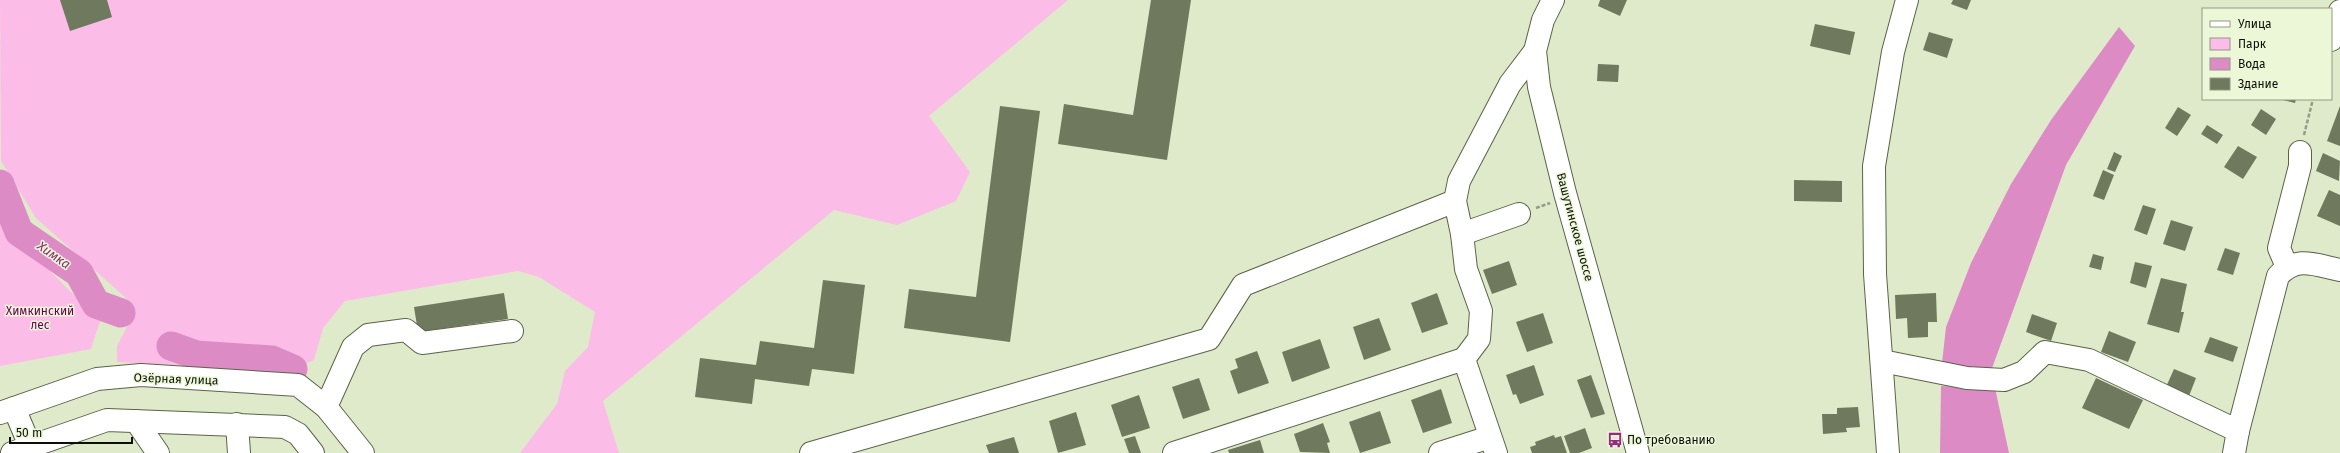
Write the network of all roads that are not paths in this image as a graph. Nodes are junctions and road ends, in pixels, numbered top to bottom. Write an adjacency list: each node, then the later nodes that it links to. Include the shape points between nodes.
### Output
1 (1553, 0): 5 (street, Вашутинское шоссе, via 1543,20)
2 (1908, 0): 14 (street, via 1893,52 1874,166 1875,274)
3 (2340, 11): 4 (street)
4 (2332, 37)
5 (1535, 51): 7 (street, via 1510,84 1459,181); 30 (street, Вашутинское шоссе, via 1539,87 1565,193)
6 (2300, 152): 10 (street, via 2300,166 2279,248)
7 (1455, 201): 9 (street); 27 (street, via 1243,285 1209,338)
8 (1519, 214): 9 (street)
9 (1462, 234): 13 (street, via 1466,269 1481,311 1479,339)
10 (2287, 267): 11 (street, via 2301,262); 19 (street, via 2278,276)
11 (2340, 270)
12 (512, 331): 15 (street, via 422,343 406,330 368,335 353,347)
13 (1464, 359): 20 (street); 21 (street)
14 (1882, 361): 19 (street, via 1967,378 2004,380 2024,372 2045,352 2089,360); 31 (street)
15 (326, 407): 16 (street, Озёрная улица, via 298,385 141,375 97,379); 26 (street, Озёрная улица)
16 (7, 410): 22 (street)
17 (136, 421): 18 (street); 22 (street, via 107,420); 23 (street)
18 (237, 424): 24 (street); 25 (street, via 285,427 298,434)
19 (2238, 431): 32 (street)
20 (1493, 445): 29 (street)
21 (1200, 449): 28 (street)
22 (26, 451)
23 (158, 453)
24 (239, 453)
25 (313, 453)
26 (363, 453)
27 (811, 453)
28 (1174, 453)
29 (1440, 453)
30 (1638, 453)
31 (1888, 453)
32 (2234, 453)

